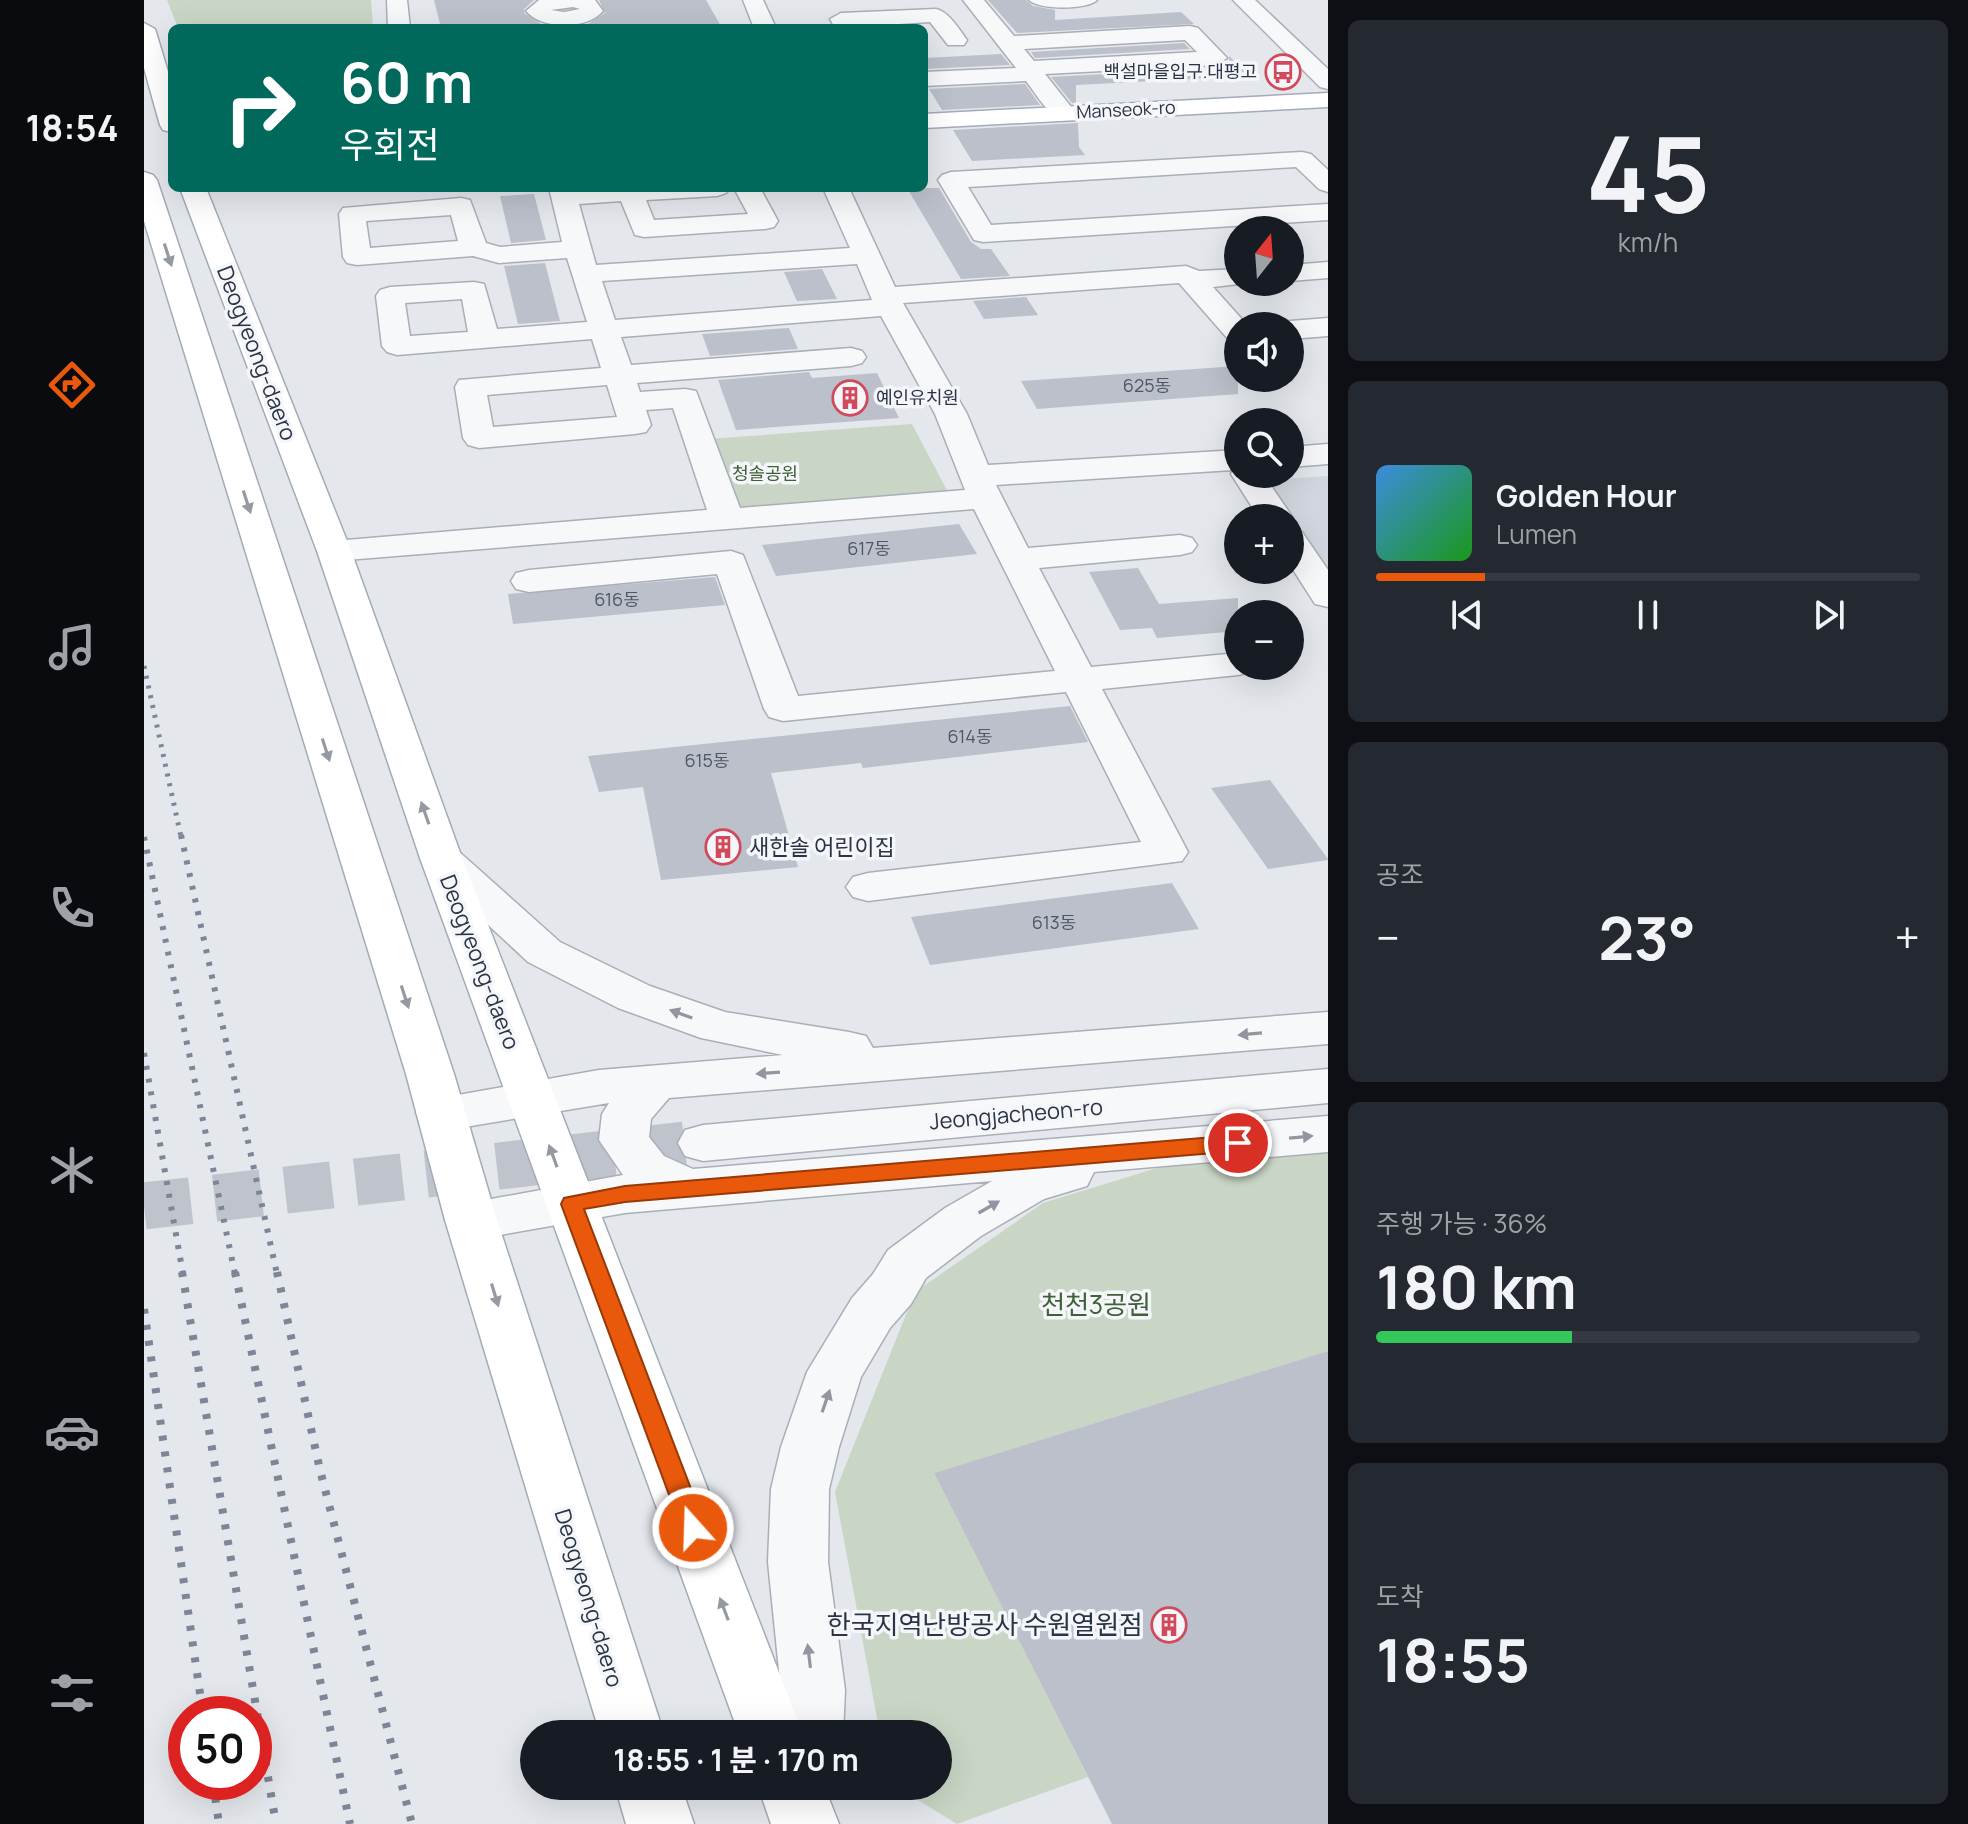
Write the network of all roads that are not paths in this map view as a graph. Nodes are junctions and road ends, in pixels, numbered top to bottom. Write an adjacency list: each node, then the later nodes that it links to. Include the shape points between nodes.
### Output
1 (397, 0): 7 (street)
2 (753, 0): 8 (street)
3 (973, 0): 12 (street)
4 (1039, 0): 5 (street)
5 (1087, 0)
6 (1243, 0): 16 (street)
7 (399, 24)
8 (763, 24)
9 (844, 24): 11 (street, via 841,19 936,15)
10 (144, 29): 18 (main road)
11 (956, 40): 12 (street); 13 (street)
12 (1006, 40): 14 (street); 14 (street, via 1190,33 1216,58)
13 (928, 41)
14 (1030, 71): 15 (street); 19 (street)
15 (928, 79)
16 (1328, 82)
17 (1328, 100): 19 (main road, Manseok-ro)
18 (168, 111)
19 (1064, 113): 20 (main road, Manseok-ro)
20 (928, 121)
21 (168, 167): 22 (main road)
22 (144, 169)
23 (144, 180): 69 (main road, Deogyeong-daero, one-way to 69)
24 (1328, 184): 32 (street, via 1302,159)
25 (195, 192): 55 (main road, Deogyeong-daero)
26 (648, 192): 30 (street)
27 (749, 192): 30 (street, via 765,221 644,229)
28 (838, 192): 34 (street)
29 (563, 193): 30 (street); 35 (street)
30 (631, 193)
31 (1328, 212): 32 (street)
32 (1152, 230): 32 (street, via 983,234 951,180); 37 (street); 40 (street); 42 (street)
33 (474, 248): 35 (street)
34 (866, 255): 36 (street); 40 (street)
35 (581, 261): 36 (street); 45 (street)
36 (746, 263): 41 (street)
37 (1224, 269)
38 (1328, 270): 39 (street)
39 (1304, 272)
40 (888, 301): 41 (street); 52 (street, via 951,414)
41 (771, 316): 45 (street)
42 (1224, 316)
43 (1328, 327): 44 (street)
44 (1304, 329)
45 (602, 330): 46 (street); 48 (street)
46 (484, 339)
47 (851, 357): 48 (street)
48 (623, 389): 53 (street, via 685,398)
49 (1328, 454): 50 (street)
50 (1304, 456)
51 (1224, 461): 52 (street)
52 (981, 487): 53 (street); 56 (street)
53 (727, 519): 55 (street)
54 (1180, 545): 56 (street)
55 (334, 551): 62 (main road, Deogyeong-daero, one-way to 55)
56 (1017, 560): 61 (street)
57 (1304, 560): 59 (street)
58 (529, 581): 61 (street, via 731,562 783,709)
59 (1328, 596)
60 (1224, 665): 61 (street)
61 (1080, 679): 63 (street, via 1167,852)
62 (441, 858): 65 (street, one-way to 62, via 815,1045 718,1027 634,997 544,952); 68 (main road, Deogyeong-daero)
63 (868, 887)
64 (1328, 1028): 65 (street, one-way to 65)
65 (979, 1057): 66 (street, one-way to 66)
66 (656, 1082): 68 (street); 73 (street, via 627,1114 624,1140 646,1169)
67 (1328, 1086): 71 (street, Jeongjacheon-ro)
68 (531, 1096): 69 (street); 74 (main road, Deogyeong-daero, one-way to 68)
69 (441, 1113): 75 (main road, Deogyeong-daero)
70 (1328, 1134): 72 (street, one-way to 70)
71 (703, 1143)
72 (1148, 1151): 73 (street); 78 (street, one-way to 72, via 798,1562 800,1489 835,1372 907,1264 963,1222 1027,1185)
73 (691, 1190): 74 (street)
74 (571, 1204): 75 (street); 77 (main road, Deogyeong-daero, one-way to 74)
75 (471, 1220): 76 (main road, Deogyeong-daero, one-way to 76)
76 (628, 1720)
77 (766, 1720)
78 (812, 1720)
79 (652, 1800): 82 (main road)
80 (797, 1800): 83 (main road)
81 (808, 1800): 83 (street)
82 (660, 1824)
83 (806, 1824)

